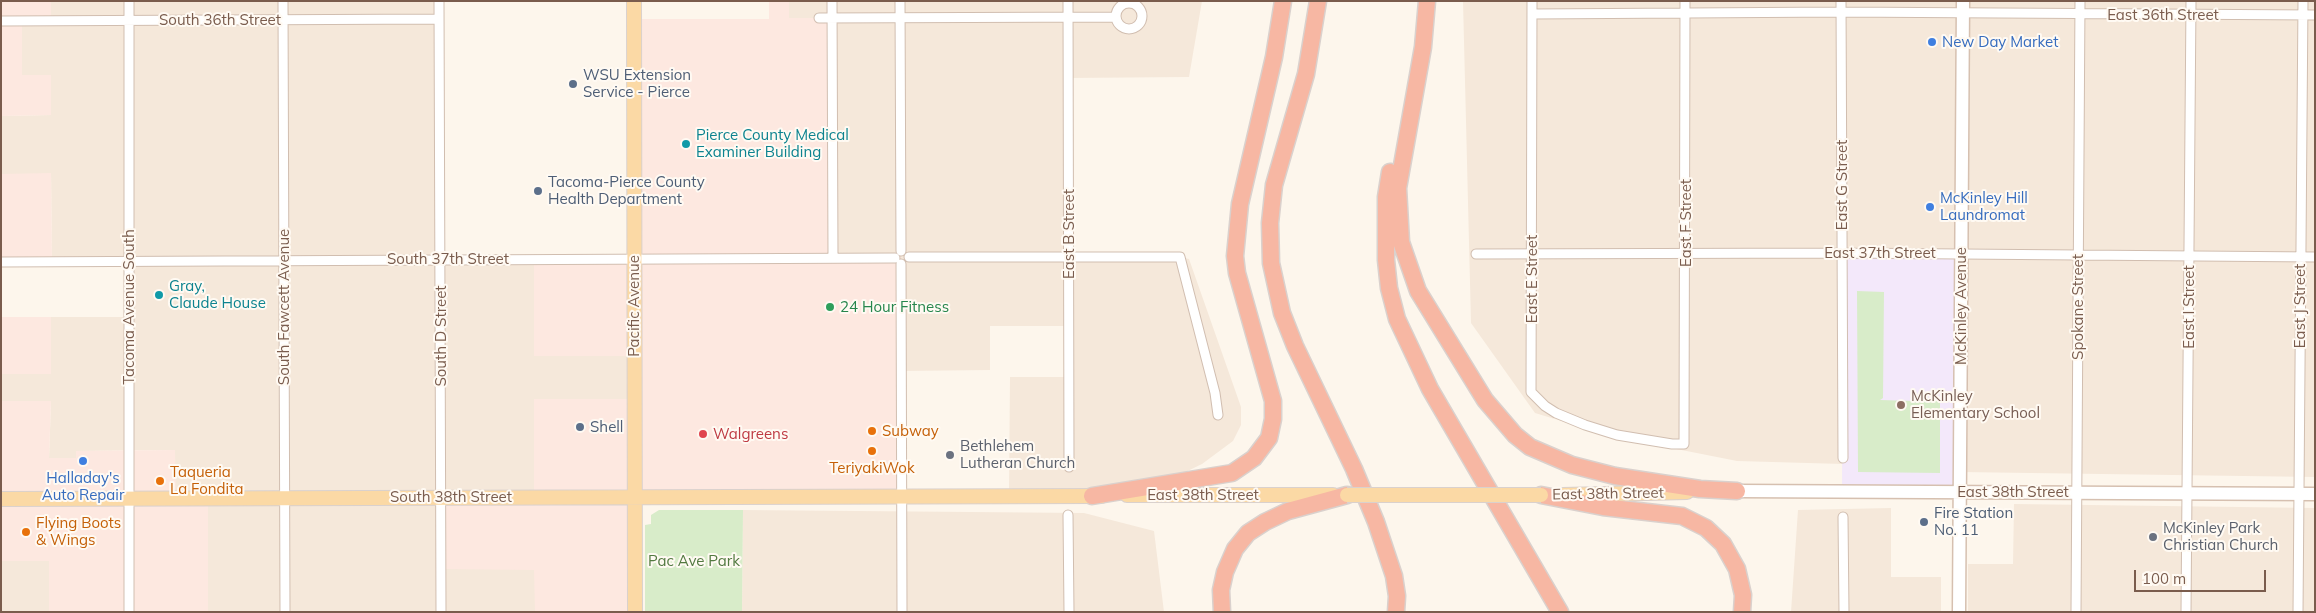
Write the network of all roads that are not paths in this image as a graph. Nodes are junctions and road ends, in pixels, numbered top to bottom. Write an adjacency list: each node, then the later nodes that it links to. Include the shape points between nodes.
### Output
1 (129, 1): 31 (street, Tacoma Avenue South)
2 (284, 1): 32 (street, South Fawcett Avenue)
3 (438, 1): 30 (street, South D Street)
4 (634, 1): 48 (main road, Pacific Avenue)
5 (832, 1): 28 (street)
6 (900, 1): 29 (street)
7 (1068, 1): 24 (street, East B Street)
8 (1282, 1): 65 (highway, via 1274,57 1240,204 1235,256 1272,401 1269,438 1254,458 1232,473)
9 (1318, 1): 80 (highway, via 1306,74 1274,185 1270,223 1271,263 1282,313 1295,346 1376,522 1394,576)
10 (1427, 1): 34 (highway)
11 (1532, 1): 20 (street, East E Street)
12 (1686, 1): 19 (street, East F Street)
13 (1841, 1): 18 (street, East G Street)
14 (2080, 1): 21 (street, Spokane Street)
15 (2191, 1): 22 (street, East I Street)
16 (2302, 1): 23 (street, East J Street)
17 (1963, 7): 18 (street, East 36th Street); 21 (street, East 36th Street); 39 (main road, McKinley Avenue)
18 (1841, 12): 19 (street, East 36th Street); 36 (street, East G Street)
19 (1686, 13): 20 (street, East 36th Street); 38 (street, East F Street)
20 (1532, 14): 35 (street, East E Street)
21 (2080, 14): 22 (street, East 36th Street); 40 (street, Spokane Street)
22 (2191, 15): 23 (street, East 36th Street); 41 (street, East I Street)
23 (2302, 15): 26 (street, East 36th Street); 42 (street, East J Street)
24 (1068, 16): 25 (street); 29 (street); 44 (street, East B Street)
25 (1116, 16)
26 (2315, 16)
27 (818, 18): 28 (street)
28 (833, 18): 29 (street); 45 (street)
29 (900, 18): 46 (street)
30 (439, 19): 32 (street, South 36th Street); 47 (street, South D Street)
31 (129, 20): 32 (street, South 36th Street); 33 (street, South 36th Street); 51 (street, Tacoma Avenue South)
32 (284, 20): 49 (street, South Fawcett Avenue)
33 (1, 21)
34 (1423, 47): 56 (highway, via 1398,188 1401,242 1418,291 1485,400 1530,447 1572,465 1615,476 1700,489); 81 (highway, via 1390,168 1386,197 1387,276 1393,304 1430,389)
35 (1533, 253): 37 (street, East 37th Street); 38 (street, East 37th Street); 53 (street, East E Street, via 1532,392 1545,406 1584,426 1617,435)
36 (1842, 253): 38 (street, East 37th Street); 39 (street, East 37th Street); 54 (street, East G Street)
37 (1476, 254)
38 (1686, 254): 53 (street, East F Street)
39 (1961, 254): 40 (street, East 37th Street); 57 (main road, McKinley Avenue)
40 (2078, 255): 41 (street, East 37th Street); 58 (street, Spokane Street)
41 (2190, 256): 42 (street, East 37th Street); 59 (street, East I Street)
42 (2301, 256): 43 (street, East 37th Street); 60 (street, East J Street)
43 (2315, 256)
44 (1068, 257): 46 (street, via 909,258 906,263); 52 (street, via 1180,257); 55 (street, East B Street)
45 (833, 258): 46 (street, South 37th Street); 48 (street, South 37th Street)
46 (899, 258): 67 (street)
47 (440, 259): 48 (street, South 37th Street); 49 (street, South 37th Street); 66 (street, South D Street)
48 (634, 259): 64 (main road, Pacific Avenue)
49 (285, 261): 51 (street, South 37th Street); 68 (street, South Fawcett Avenue)
50 (1, 262): 51 (street, South 37th Street)
51 (129, 262): 70 (street, Tacoma Avenue South)
52 (1218, 415)
53 (1684, 444)
54 (1843, 458)
55 (1069, 467)
56 (1737, 491): 57 (main road, East 38th Street); 63 (main road, East 38th Street)
57 (1960, 492): 58 (main road, East 38th Street); 84 (main road, McKinley Avenue)
58 (2077, 493): 59 (main road, East 38th Street); 85 (street, Spokane Street)
59 (2188, 493): 60 (main road, East 38th Street); 86 (street, East I Street)
60 (2300, 494): 61 (main road, East 38th Street); 87 (street, East J Street)
61 (2315, 494)
62 (1347, 495): 63 (main road, East 38th Street, bridge); 65 (main road, East 38th Street); 79 (highway, via 1288,511 1248,533 1235,549 1225,572 1220,590)
63 (1541, 495): 82 (highway, via 1689,518 1723,544 1737,569 1742,590)
64 (634, 496): 66 (main road, South 38th Street); 67 (main road, South 38th Street); 76 (main road, Pacific Avenue)
65 (1092, 496): 67 (main road, East 38th Street)
66 (441, 497): 68 (main road, South 38th Street); 75 (street, South D Street)
67 (901, 497): 77 (street)
68 (284, 498): 70 (main road, South 38th Street); 74 (street, South Fawcett Avenue)
69 (1, 499): 70 (main road, South 38th Street)
70 (129, 499): 73 (street, Tacoma Avenue South)
71 (1068, 515): 78 (street)
72 (1843, 517): 83 (street)
73 (129, 612)
74 (285, 612)
75 (441, 612)
76 (634, 612)
77 (902, 612)
78 (1069, 612)
79 (1222, 612)
80 (1396, 612)
81 (1560, 612)
82 (1742, 612)
83 (1844, 612)
84 (1959, 612)
85 (2076, 612)
86 (2186, 612)
87 (2298, 612)

